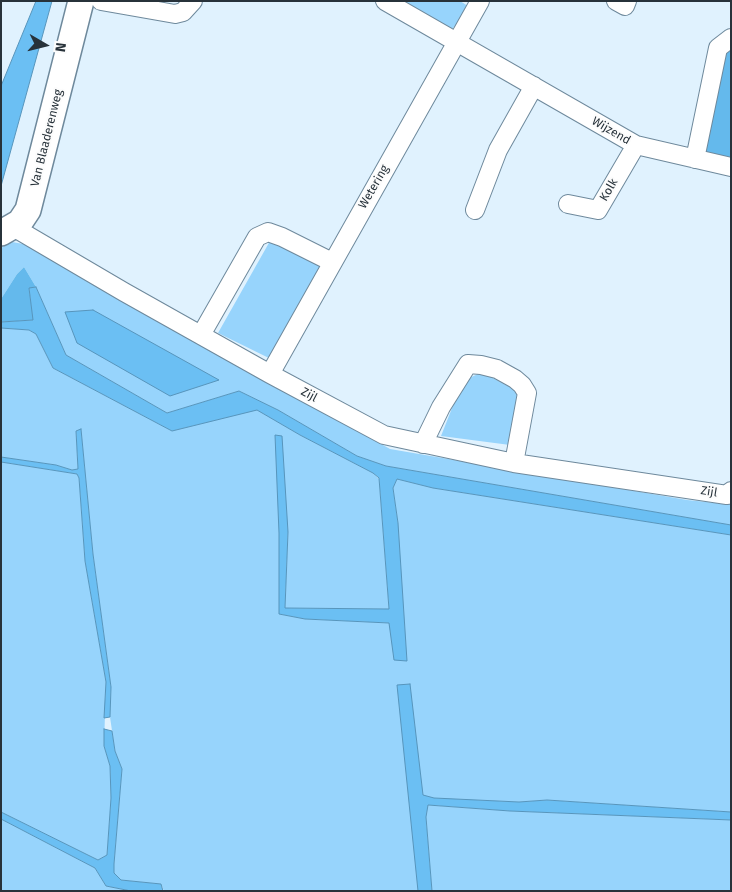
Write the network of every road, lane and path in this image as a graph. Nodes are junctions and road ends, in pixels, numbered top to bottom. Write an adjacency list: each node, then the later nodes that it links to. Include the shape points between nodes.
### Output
1 (81, 1): 16 (street, Van Blaaderenweg, via 30,204 26,216)
2 (101, 1): 3 (street, via 175,14 183,12)
3 (193, 1)
4 (386, 1): 9 (street, Wijzend)
5 (480, 1): 9 (street, Wetering)
6 (616, 1): 7 (street, via 625,6)
7 (627, 1)
8 (731, 38): 12 (street, via 718,48)
9 (457, 43): 10 (street, Wijzend); 17 (street, Wetering)
10 (534, 86): 11 (street, Wijzend); 15 (street, via 498,150)
11 (636, 145): 12 (street, Wijzend); 14 (street, Kolk, via 598,210)
12 (695, 160): 13 (street, Wijzend)
13 (731, 167)
14 (568, 204)
15 (475, 210)
16 (8, 229): 18 (street, Zijl, via 20,231)
17 (332, 262): 18 (street, via 268,232 257,237); 19 (street, Wetering)
18 (201, 335): 19 (street, Zijl)
19 (270, 374): 20 (street, Zijl, via 384,435)
20 (422, 444): 21 (street, Zijl); 21 (street, via 468,364 481,364 515,379 527,393)
21 (514, 463): 22 (street, Zijl)
22 (729, 493)

